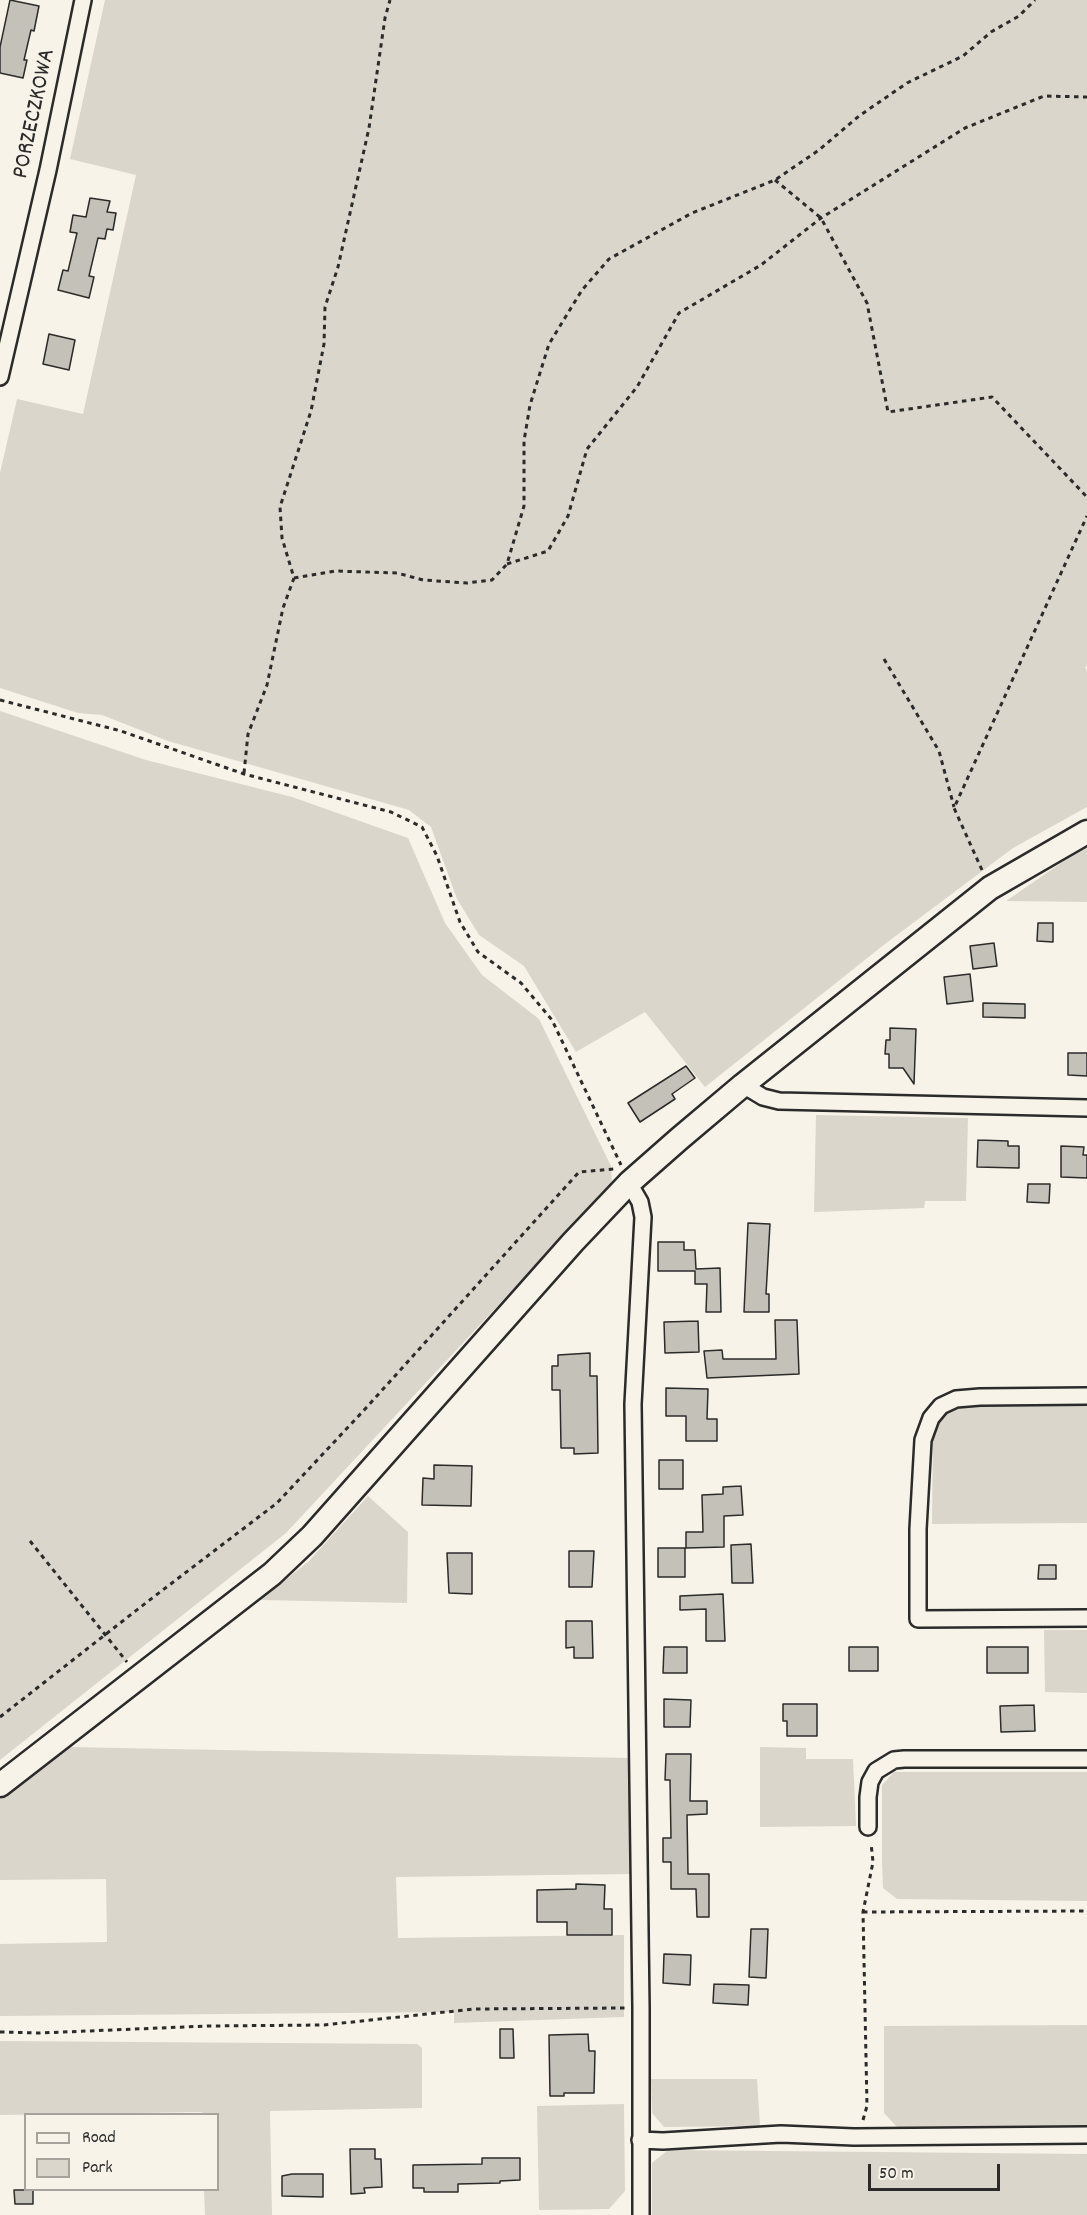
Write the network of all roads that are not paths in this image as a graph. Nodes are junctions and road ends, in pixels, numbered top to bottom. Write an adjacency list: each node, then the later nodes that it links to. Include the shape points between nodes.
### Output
1 (83, 0): 2 (street, PORZECZKOWA)
2 (0, 377)
3 (1087, 832): 4 (street, via 990,888)
4 (743, 1085): 5 (street, via 779,1101); 6 (street)
5 (1087, 1108)
6 (622, 1176): 10 (street, via 573,1242 333,1513 280,1566); 13 (street, via 640,1202 643,1216 633,1404)
7 (1087, 1396): 8 (street, via 956,1399 941,1406 931,1418 923,1440 918,1619)
8 (1087, 1618)
9 (1087, 1759): 11 (street, via 894,1760 876,1770 870,1782)
10 (0, 1785)
11 (868, 1827)
12 (1087, 2135): 13 (street, via 781,2134)
13 (640, 2140): 14 (street)
14 (640, 2215)

